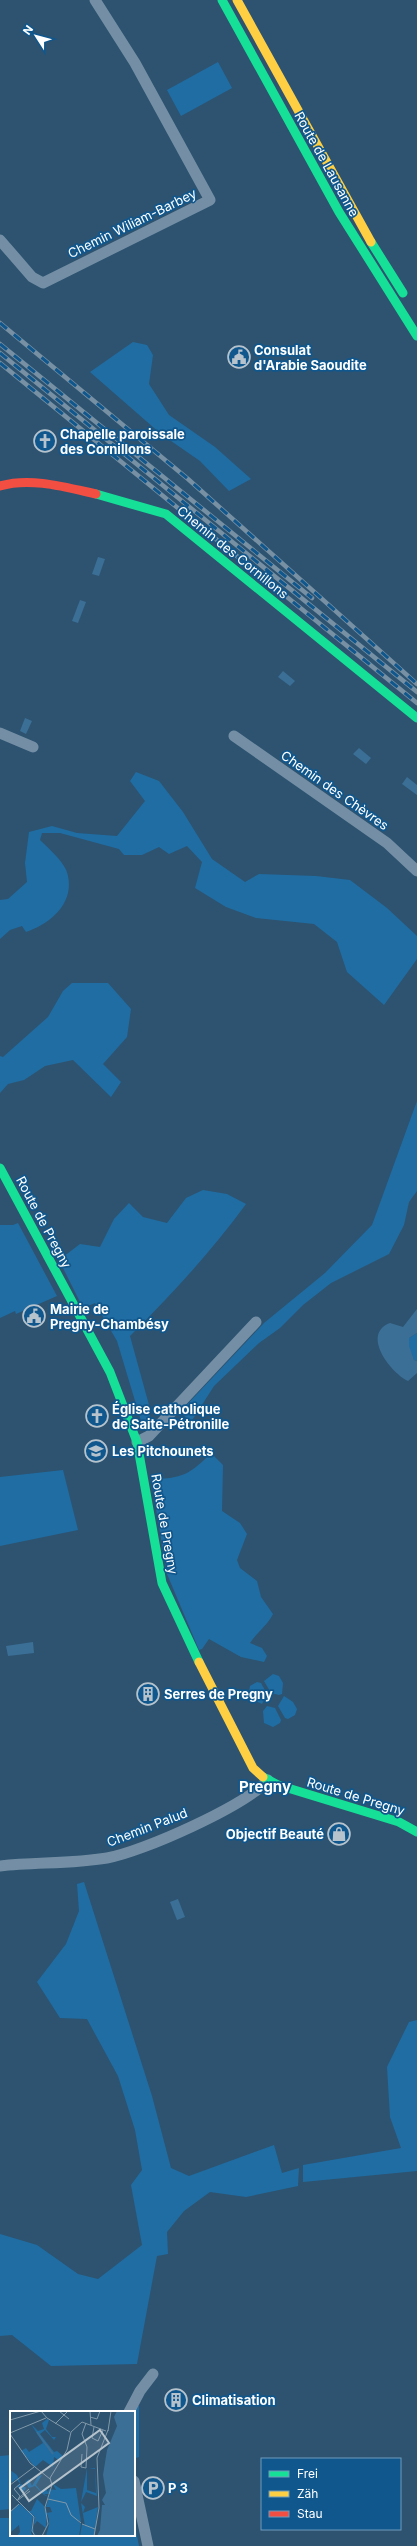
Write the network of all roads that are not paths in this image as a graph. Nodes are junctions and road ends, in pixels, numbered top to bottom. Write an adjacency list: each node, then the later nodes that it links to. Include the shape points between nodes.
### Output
1 (95, 0): 8 (street, Chemin Wiliam-Barbey, via 135,63 210,200 44,283 32,277)
2 (212, 0): 7 (street)
3 (222, 0): 7 (street, Route de Lausanne)
4 (237, 0): 6 (street, Route de Lausanne)
5 (242, 0): 6 (street)
6 (246, 16): 9 (street, Route de Lausanne, via 352,210)
7 (238, 31): 10 (street, Route de Lausanne, via 336,208)
8 (0, 240)
9 (410, 303)
10 (417, 336)
11 (0, 486): 12 (street, Chemin des Cornillons, via 12,482 32,483 140,504 166,514)
12 (417, 718)
13 (0, 733): 15 (street)
14 (234, 736): 16 (street, Chemin des Chèvres, via 387,843)
15 (33, 747)
16 (417, 871)
17 (0, 1168): 19 (street, Route de Pregny, via 103,1357)
18 (256, 1322): 19 (street, via 149,1436)
19 (137, 1442): 20 (street, Route de Pregny, via 162,1583 185,1636 253,1768)
20 (268, 1780): 21 (street, Route de Pregny, via 330,1802 399,1822); 22 (street, Chemin Palud, via 262,1787 222,1812 121,1855 61,1863)
21 (417, 1832)
22 (0, 1866)
23 (153, 2374): 24 (street)
24 (130, 2411)
25 (135, 2486): 26 (street)
26 (148, 2546)

